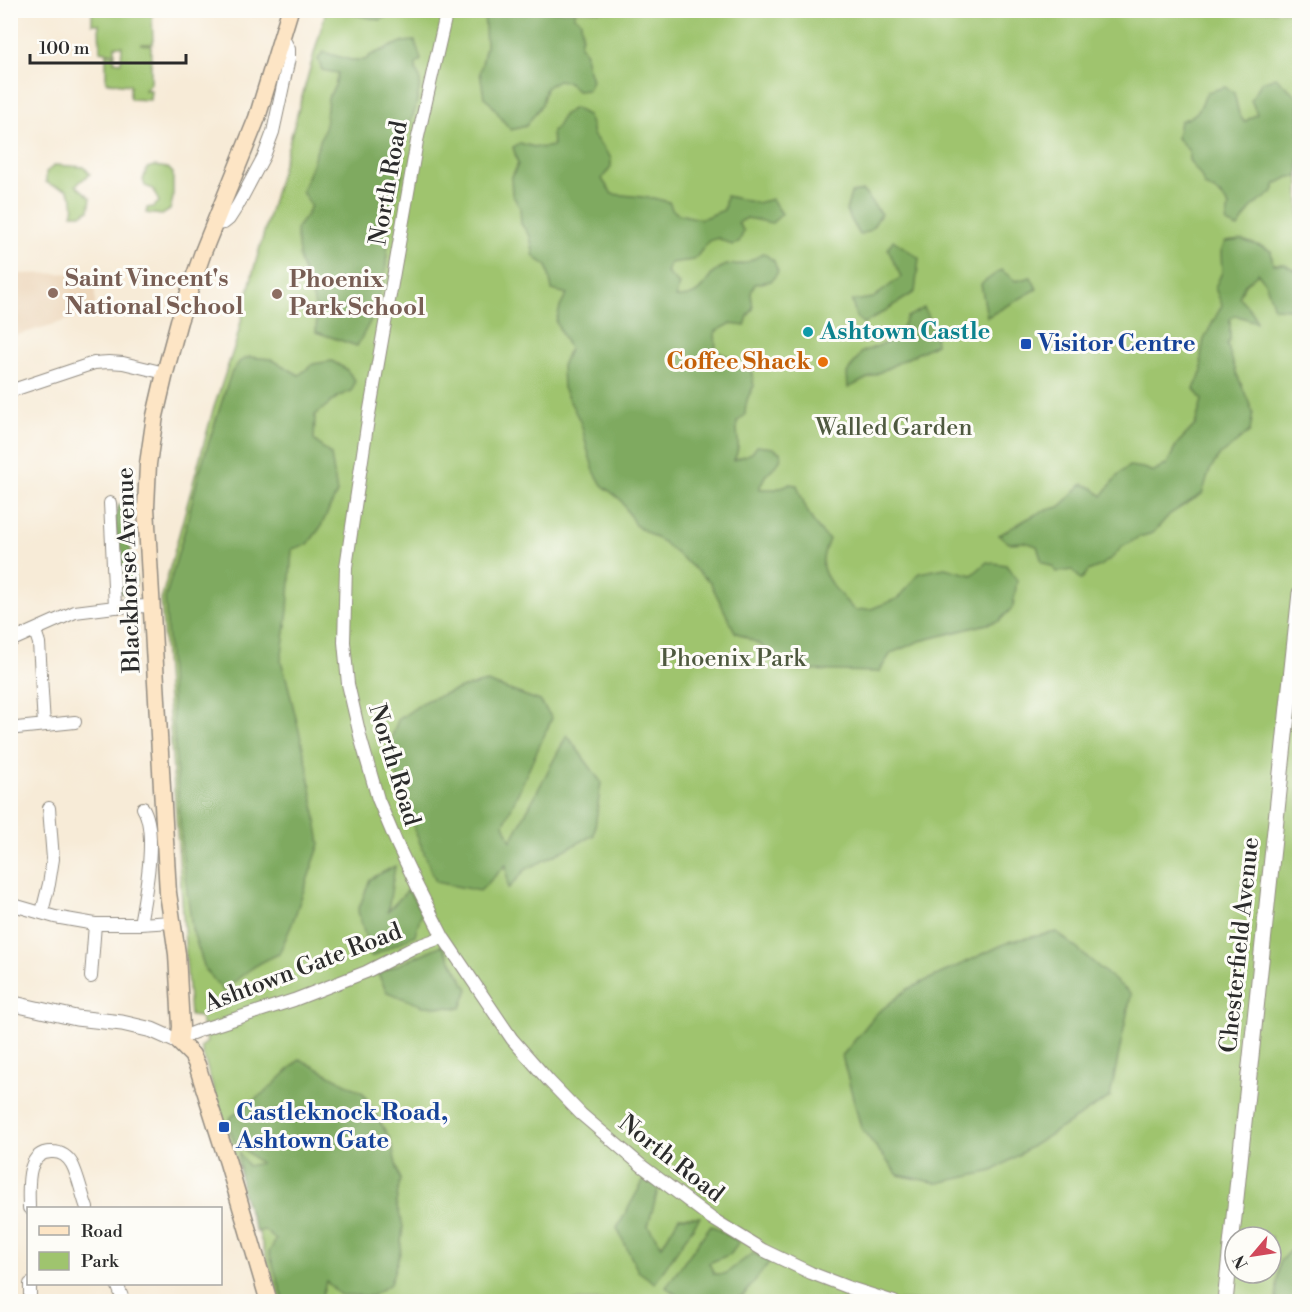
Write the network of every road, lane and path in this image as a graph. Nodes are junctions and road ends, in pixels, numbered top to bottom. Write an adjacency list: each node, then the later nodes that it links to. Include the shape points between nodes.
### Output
1 (290, 10): 3 (main road, Blackhorse Avenue, via 257,118 179,321)
2 (447, 10): 21 (street, North Road, via 417,141 376,372 344,600 348,684 378,799)
3 (165, 373): 4 (street, via 123,363 94,363); 7 (main road, Blackhorse Avenue, via 148,464 146,507)
4 (10, 391)
5 (110, 503): 8 (street)
6 (1299, 593): 33 (street, Chesterfield Avenue)
7 (153, 606): 8 (street); 18 (main road, Blackhorse Avenue)
8 (115, 607): 9 (street, via 75,612)
9 (35, 631): 10 (street); 12 (street)
10 (10, 641)
11 (75, 722): 12 (street)
12 (44, 725): 13 (street)
13 (17, 728)
14 (49, 808): 17 (street, via 53,860)
15 (143, 808): 20 (street, via 148,820 149,873)
16 (10, 904): 17 (street)
17 (42, 912): 19 (street)
18 (172, 922): 20 (street); 24 (main road, Blackhorse Avenue, via 177,954)
19 (95, 924): 20 (street); 22 (street)
20 (140, 924)
21 (443, 937): 24 (street, Ashtown Gate Road, via 366,972 190,1034); 32 (street, North Road, via 512,1039 581,1114 642,1166 711,1218 763,1250 811,1273)
22 (91, 977)
23 (10, 1003): 24 (street, via 76,1018 122,1023)
24 (179, 1042): 31 (main road, via 197,1065)
25 (29, 1207): 26 (street, via 32,1166 47,1151 65,1155 72,1164)
26 (86, 1207)
27 (30, 1285): 29 (street)
28 (117, 1285): 30 (street)
29 (30, 1302)
30 (124, 1302)
31 (269, 1302)
32 (894, 1302)
33 (1225, 1302)

